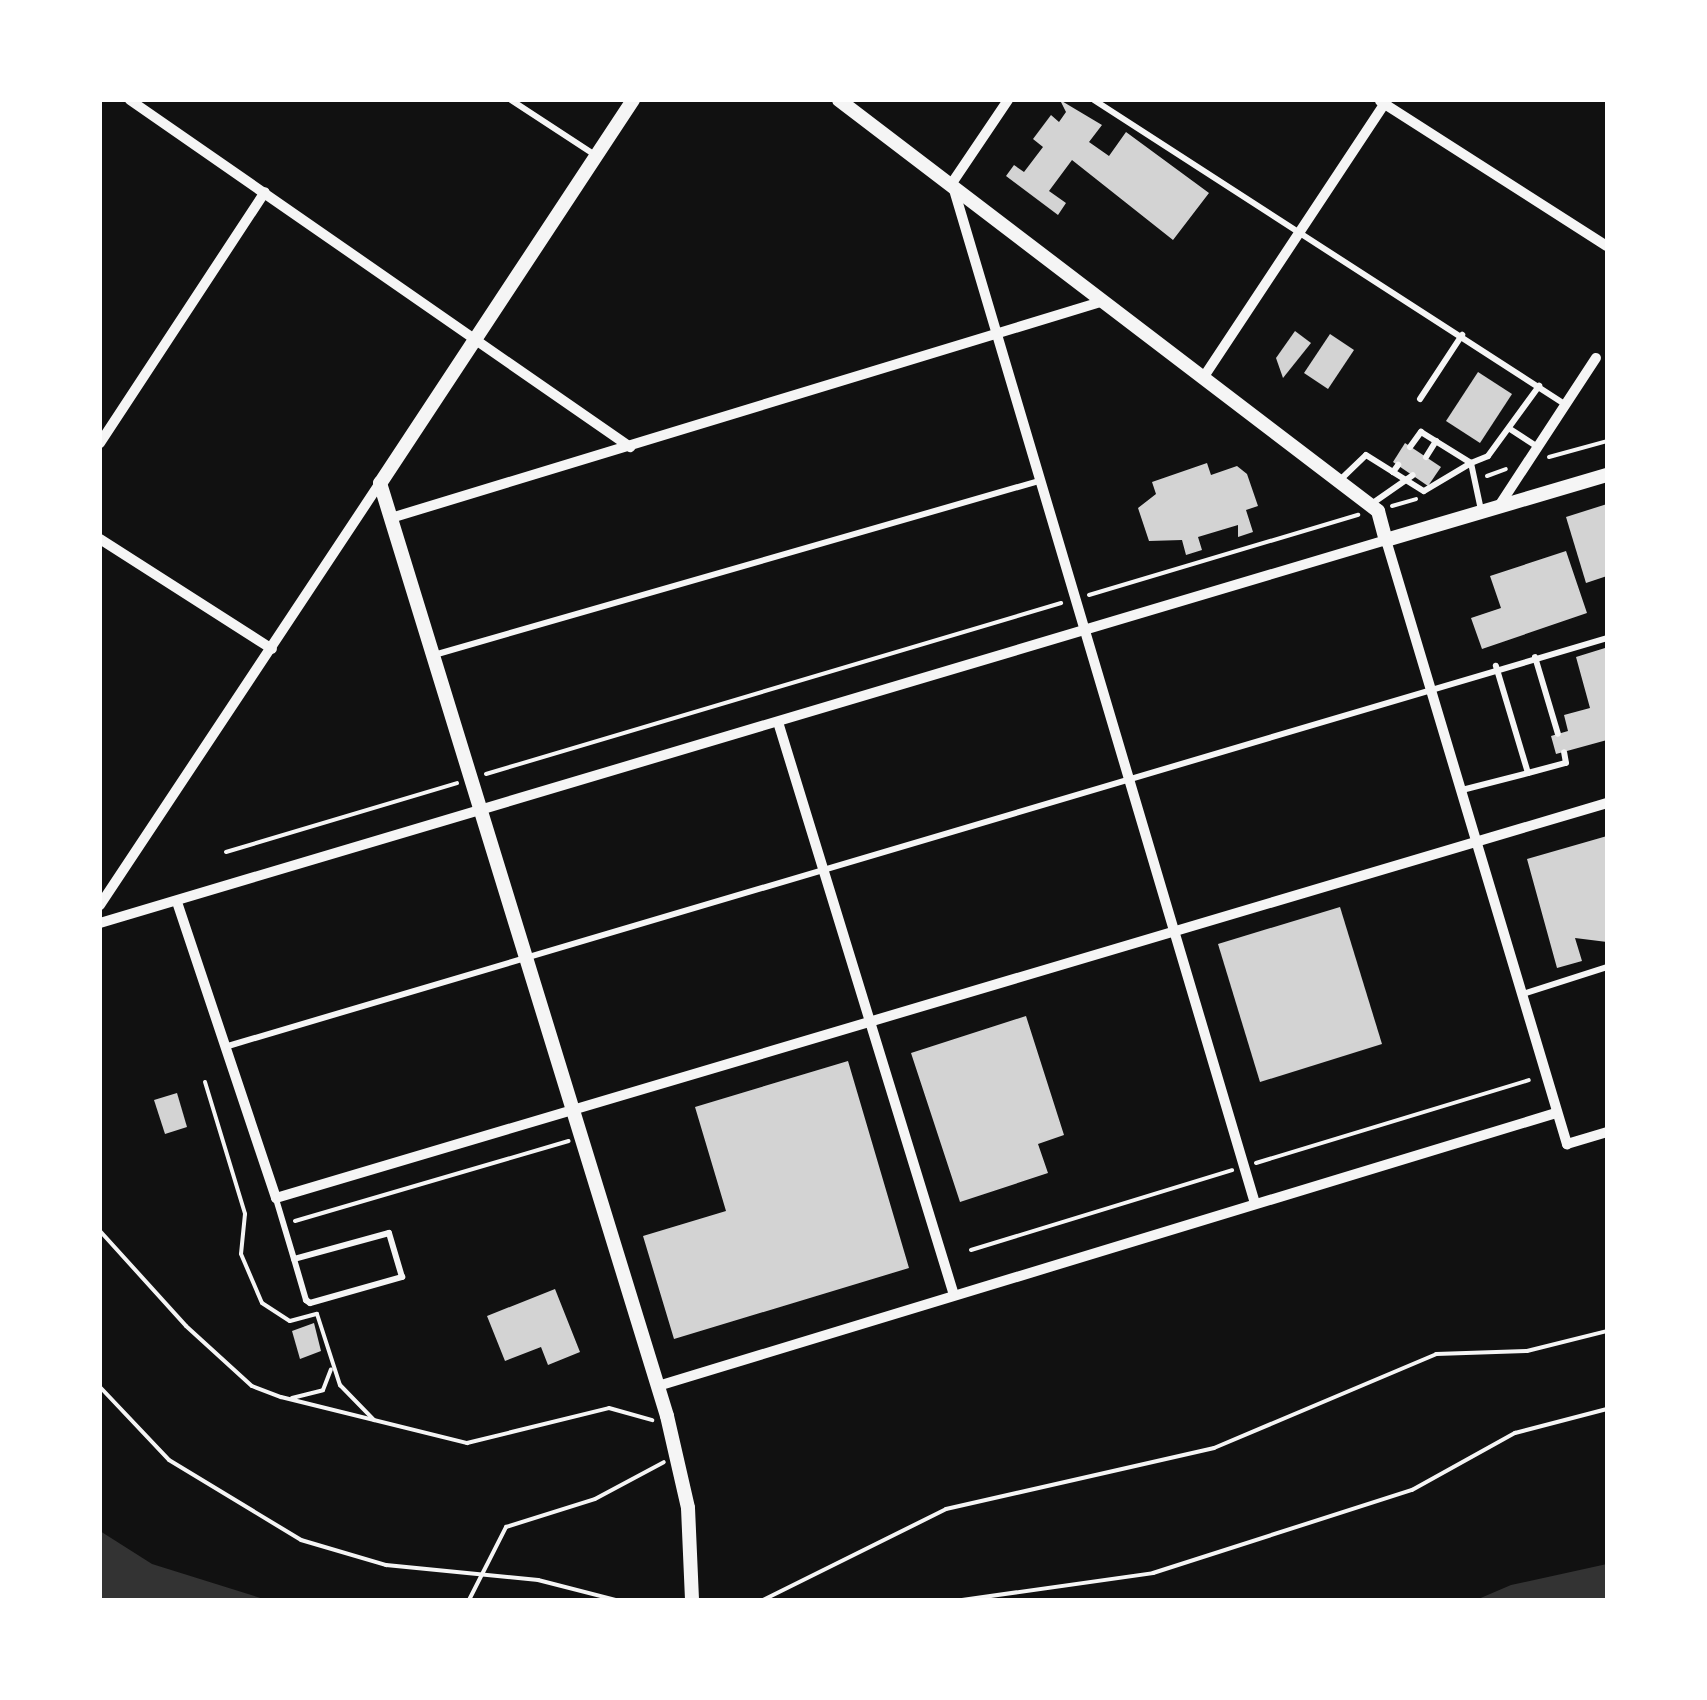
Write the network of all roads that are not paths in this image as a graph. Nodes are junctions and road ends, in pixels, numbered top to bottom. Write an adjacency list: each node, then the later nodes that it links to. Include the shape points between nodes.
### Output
1 (130, 100): 10 (street)
2 (511, 100): 8 (lane)
3 (633, 100): 8 (street)
4 (839, 100): 9 (street)
5 (1008, 100): 9 (street)
6 (1094, 100): 11 (lane)
7 (1384, 101): 11 (street); 12 (street)
8 (596, 156): 16 (street)
9 (952, 183): 13 (street); 15 (street)
10 (264, 192): 16 (street); 24 (street)
11 (1302, 228): 14 (lane); 18 (street)
12 (1607, 246)
13 (1104, 301): 15 (street); 18 (street)
14 (1462, 336): 19 (lane); 20 (lane)
15 (997, 338): 25 (street); 33 (street)
16 (476, 340): 25 (street); 34 (street)
17 (1596, 358): 21 (street)
18 (1204, 376): 32 (street)
19 (1538, 386): 21 (lane); 22 (lane)
20 (1420, 399)
21 (1566, 404): 27 (street)
22 (1510, 428): 27 (lane); 29 (lane)
23 (1436, 441): 26 (lane, via 1421,432); 28 (lane); 29 (lane)
24 (100, 443)
25 (630, 446): 38 (street)
26 (1410, 447)
27 (1538, 447): 35 (street)
28 (1426, 457)
29 (1471, 463): 31 (lane, via 1424,491); 37 (lane)
30 (1607, 475): 35 (street)
31 (1411, 479): 32 (lane, via 1366,455); 36 (lane)
32 (1339, 481): 36 (street)
33 (1039, 482): 41 (street); 44 (lane)
34 (380, 483): 38 (street); 43 (street)
35 (1498, 506): 37 (street)
36 (1373, 508): 40 (street)
37 (1482, 512): 40 (street)
38 (392, 518): 44 (street)
39 (100, 538): 43 (street)
40 (1386, 540): 41 (street); 47 (street)
41 (1083, 632): 48 (street); 52 (street)
42 (1607, 638): 45 (lane)
43 (272, 649): 58 (street)
44 (433, 655): 55 (street)
45 (1535, 656): 46 (lane); 49 (lane)
46 (1496, 666): 47 (lane); 51 (lane)
47 (1430, 684): 52 (lane); 53 (street)
48 (778, 722): 55 (street); 57 (street)
49 (1558, 734)
50 (1564, 752): 51 (lane, via 1566,763)
51 (1528, 773): 53 (lane)
52 (1130, 784): 57 (lane); 61 (street)
53 (1462, 790): 56 (street)
54 (1607, 803): 56 (street)
55 (481, 814): 59 (street); 62 (street)
56 (1477, 840): 61 (street); 64 (street)
57 (824, 867): 62 (lane); 65 (street)
58 (100, 904)
59 (178, 904): 60 (street); 66 (street)
60 (100, 923)
61 (1176, 932): 65 (street); 71 (street)
62 (524, 960): 66 (lane); 67 (street)
63 (1607, 967): 64 (lane)
64 (1522, 994): 68 (street)
65 (874, 1020): 67 (street); 73 (street)
66 (228, 1046): 70 (street)
67 (570, 1113): 70 (street); 74 (street)
68 (1556, 1113): 69 (street, via 1567,1144); 71 (street)
69 (1607, 1132)
70 (276, 1198): 72 (lane)
71 (1255, 1204): 73 (street)
72 (294, 1259): 72 (lane, via 310,1303 402,1276 389,1232)
73 (954, 1295): 74 (street)
74 (658, 1386): 75 (street, via 688,1508)
75 (692, 1600)

